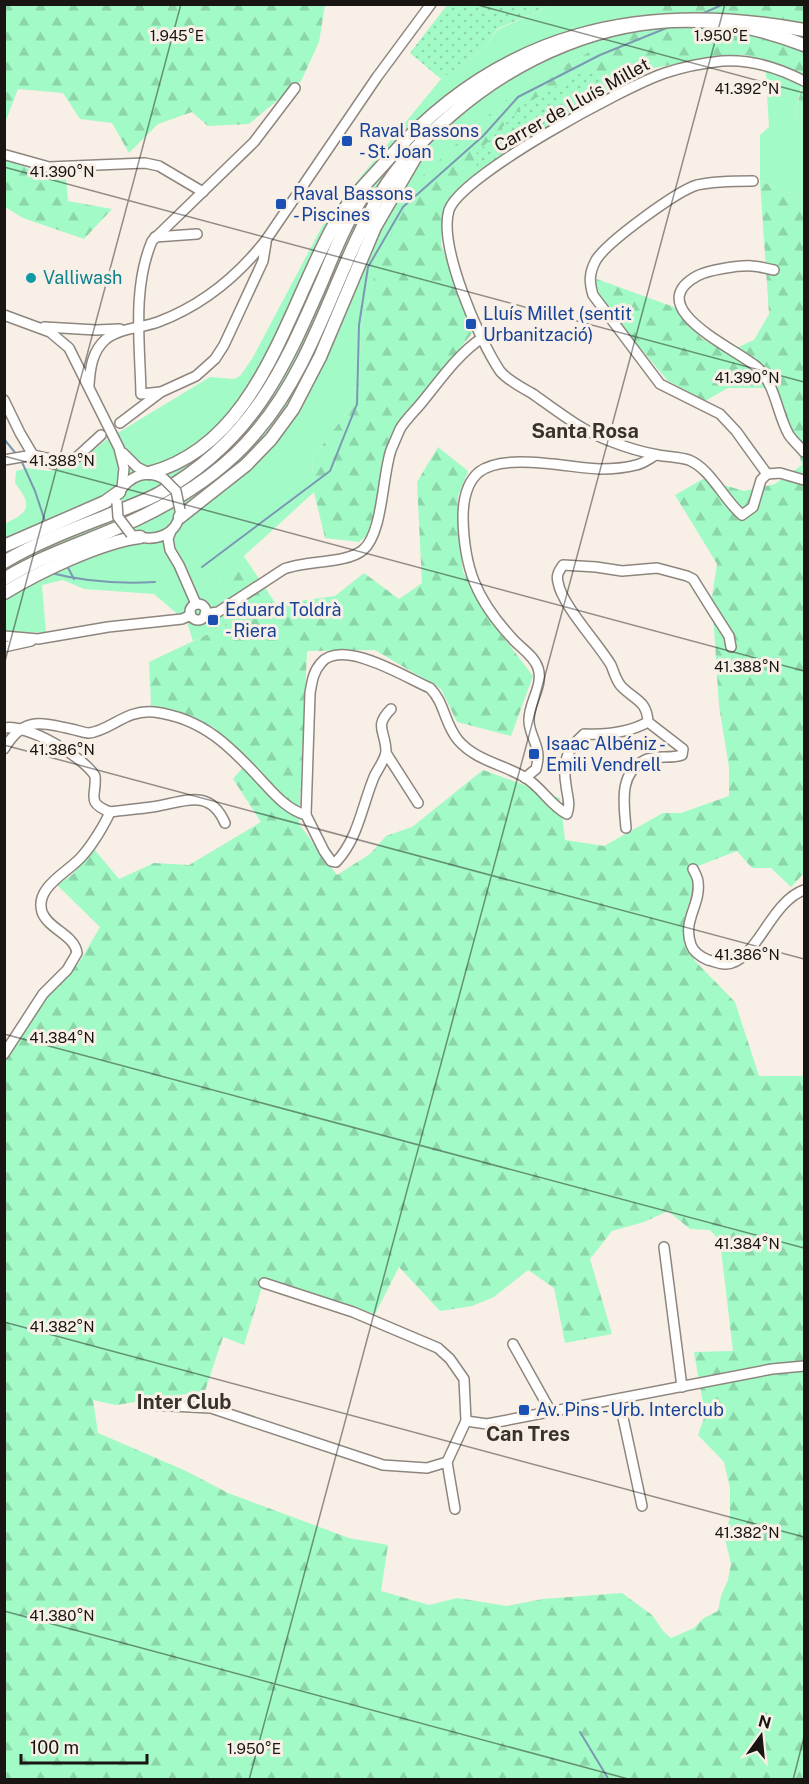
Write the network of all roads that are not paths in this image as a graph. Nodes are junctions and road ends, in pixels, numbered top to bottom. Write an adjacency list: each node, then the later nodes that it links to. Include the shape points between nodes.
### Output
1 (431, 4): 15 (street)
2 (710, 8): 4 (highway, via 777,20)
3 (638, 10): 10 (highway, via 599,18 525,47 468,82)
4 (804, 30)
5 (804, 45): 8 (highway, via 773,33 699,21 602,31 562,45 491,83)
6 (804, 81): 21 (street, Carrer de Lluís Millet, via 747,61 700,64 664,73 559,127 463,190 450,207 448,242)
7 (295, 88): 12 (street, via 254,142)
8 (429, 135): 36 (highway, via 375,227 320,357 293,409 246,465); 43 (highway, via 381,192 296,375 238,451 206,479 166,504 32,562)
9 (6, 155): 12 (street, via 49,167 145,163 159,166)
10 (385, 162): 32 (highway, via 359,189 334,226 253,390 199,450 179,463); 42 (highway, via 357,205 272,387 224,446 158,494 26,549)
11 (753, 181): 33 (street, via 716,182 674,196 597,259 588,279 593,295 660,384 720,414)
12 (203, 192): 14 (street)
13 (197, 234): 14 (street)
14 (155, 237): 19 (street, via 147,251 140,290)
15 (266, 240): 19 (street, via 239,271 208,296); 23 (street, via 263,261 215,359 187,382)
16 (774, 270): 28 (street, via 752,266 699,274 686,284 680,305 707,335 757,368 768,382 790,436)
17 (4, 315): 18 (street)
18 (39, 327): 20 (street); 22 (street, via 69,348)
19 (139, 327): 20 (street); 23 (street, via 141,394)
20 (129, 329): 22 (street, via 101,344 93,358)
21 (482, 338): 30 (street, Carrer de Lluís Millet, via 501,373 578,425 608,441); 46 (street, via 464,352 401,428 387,465 377,524 363,550 293,565 218,612)
22 (89, 385): 27 (street)
23 (161, 392): 25 (street)
24 (4, 400): 29 (street)
25 (120, 423)
26 (101, 435): 29 (street, via 70,459 60,461)
27 (119, 448): 32 (street, via 132,463); 35 (street, via 124,468)
28 (804, 452)
29 (31, 455): 31 (street)
30 (656, 455): 33 (street, Carrer de Lluís Millet, via 689,460 703,469 730,506 742,515 753,507 761,480); 58 (street, via 639,465 600,469 554,463 494,465 479,472 465,496 463,531 477,591 539,669 529,720 538,755 536,769)
31 (8, 459)
32 (149, 473): 35 (street, via 134,477); 36 (street, bridge, via 165,479 176,491)
33 (767, 474): 34 (street, via 780,473)
34 (804, 480)
35 (120, 494): 38 (street, bridge, via 118,517); 40 (highway)
36 (180, 514): 37 (street)
37 (171, 531): 39 (street); 41 (street, via 169,544)
38 (136, 536): 39 (street); 44 (highway, via 80,556)
39 (153, 539): 41 (street)
40 (4, 546)
41 (173, 555): 45 (street)
42 (4, 562)
43 (4, 579)
44 (4, 592)
45 (196, 604): 46 (street, via 204,607); 47 (street, via 190,609)
46 (205, 614): 47 (street, via 199,619)
47 (191, 615): 49 (street)
48 (4, 636): 49 (street)
49 (38, 639): 50 (street)
50 (4, 647)
51 (731, 647): 53 (street, via 729,636 693,579 687,576 657,568 622,571 564,565 557,581 565,600 622,686 643,704)
52 (391, 709): 57 (street, via 380,725)
53 (648, 722): 58 (street, via 624,732 584,734 571,745 565,765 570,806 567,814); 63 (street, via 684,749 682,755 644,760 633,769 623,794)
54 (4, 728): 55 (street)
55 (20, 728): 56 (street); 60 (street, via 48,739 92,770 94,802); 61 (street, via 51,725 88,733 137,712 154,712 194,723 231,747 286,804)
56 (4, 749)
57 (386, 753): 59 (street); 61 (street, via 346,852 336,862 324,851)
58 (525, 778): 61 (street, via 466,748 449,729 430,688 380,663 335,655 322,660 313,675)
59 (418, 803)
60 (110, 812): 62 (street, via 199,799 214,807); 66 (street, via 82,856 55,879 44,895 43,914 72,943 77,954 43,994)
61 (306, 815)
62 (225, 823)
63 (626, 828)
64 (693, 869): 65 (street, via 698,892 687,927 688,937 702,957 724,965 749,953 778,909 794,893)
65 (804, 890)
66 (4, 1054)
67 (664, 1247): 71 (street)
68 (264, 1283): 75 (street, via 353,1312 438,1348 464,1379)
69 (513, 1344): 74 (street)
70 (804, 1366): 71 (street)
71 (682, 1387): 72 (street)
72 (619, 1399): 74 (street); 77 (street)
73 (151, 1405): 76 (street, via 211,1408 383,1465 427,1468)
74 (551, 1412): 75 (street, via 487,1424)
75 (466, 1420): 76 (street)
76 (447, 1462): 78 (street)
77 (642, 1506)
78 (455, 1509)

